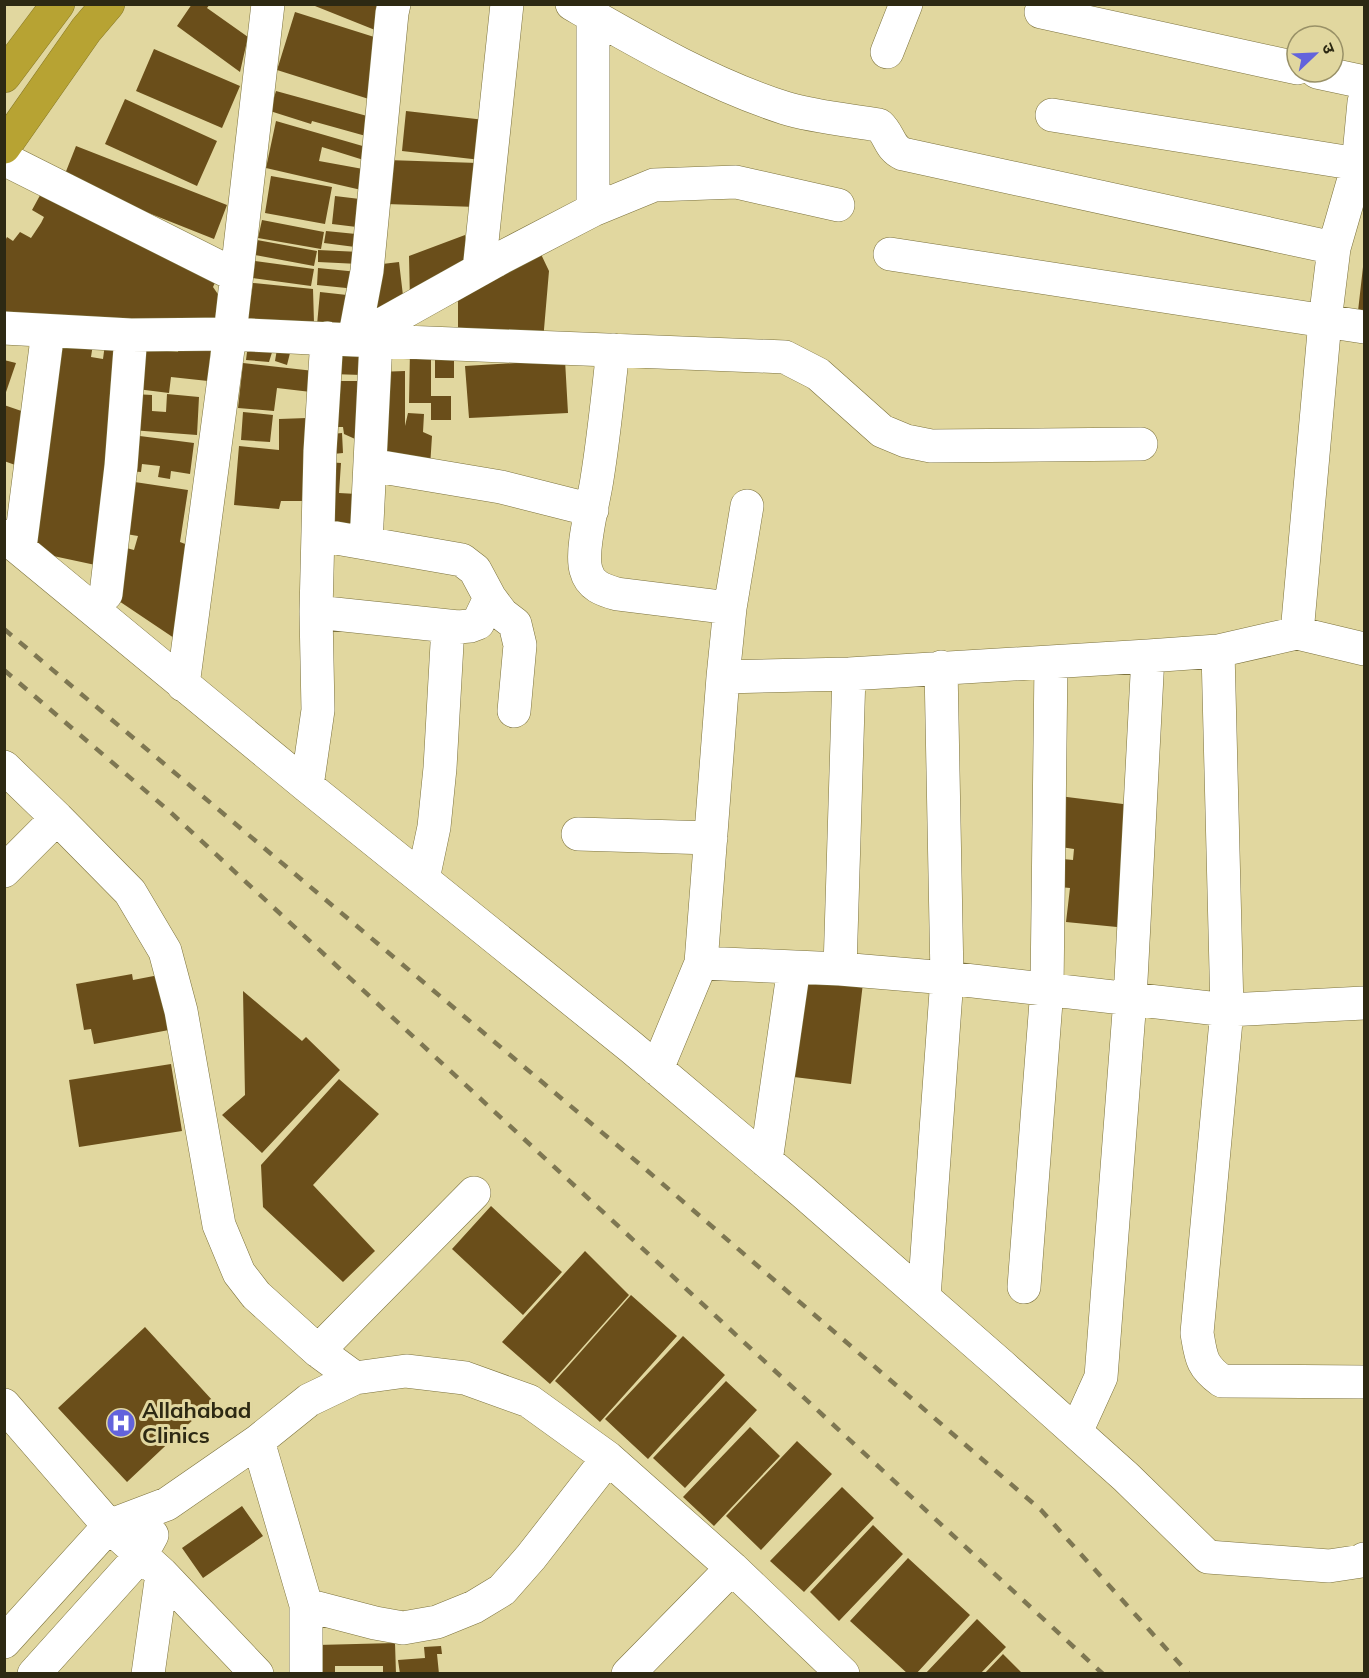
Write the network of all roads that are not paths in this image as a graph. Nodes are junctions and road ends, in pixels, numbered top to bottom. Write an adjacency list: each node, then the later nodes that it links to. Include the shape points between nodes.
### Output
1 (58, 4): 11 (highway)
2 (108, 4): 16 (highway)
3 (268, 4): 24 (street)
4 (394, 4): 31 (street, via 367,271)
5 (507, 4): 23 (street)
6 (906, 4): 9 (street)
7 (583, 10): 20 (street); 21 (street, via 670,59 748,94 787,108 879,125 891,145 903,154)
8 (1041, 12): 10 (street)
9 (887, 52)
10 (1285, 65)
11 (4, 76)
12 (1345, 78): 13 (street)
13 (1365, 82)
14 (1365, 102): 18 (street)
15 (1052, 115): 18 (street)
16 (4, 147)
17 (4, 159): 24 (street)
18 (1361, 165): 21 (street)
19 (838, 205): 20 (street, via 736,182 654,185)
20 (593, 210): 23 (street)
21 (1334, 248): 25 (street)
22 (890, 254): 25 (street)
23 (479, 270): 31 (street)
24 (235, 275): 29 (street)
25 (1325, 321): 26 (street); 45 (street)
26 (1365, 327)
27 (4, 328): 28 (street)
28 (48, 331): 30 (street); 38 (street)
29 (230, 334): 30 (street); 31 (street); 53 (street)
30 (131, 335): 40 (street)
31 (352, 340): 32 (street); 34 (street); 37 (street, via 320,451)
32 (614, 351): 33 (street, via 785,357 818,374 882,431 931,446); 36 (street)
33 (1141, 444)
34 (370, 465): 36 (street, via 501,487); 39 (street)
35 (747, 506): 42 (street)
36 (592, 510): 42 (street, via 585,568 601,590)
37 (319, 535): 39 (street); 43 (street)
38 (12, 542): 53 (street)
39 (366, 543): 41 (street, via 462,560 475,570)
40 (106, 594)
41 (490, 598): 44 (street, via 478,623); 54 (street, via 502,615 515,624 519,635)
42 (730, 608): 52 (street)
43 (316, 612): 44 (street); 56 (street, via 318,710)
44 (448, 626): 61 (street, via 439,780)
45 (1297, 633): 46 (street); 47 (street)
46 (1365, 649)
47 (1218, 651): 48 (street); 69 (street)
48 (1148, 656): 49 (street); 67 (street)
49 (1051, 662): 50 (street); 66 (street)
50 (941, 667): 51 (street); 65 (street)
51 (849, 674): 52 (street); 64 (street)
52 (723, 677): 59 (street)
53 (183, 685): 56 (street)
54 (514, 711)
55 (4, 767): 57 (street)
56 (307, 786): 61 (street)
57 (57, 818): 60 (street); 75 (street, via 130,892 165,951 182,1011 219,1225 239,1273 256,1295)
58 (578, 834): 59 (street)
59 (711, 838): 62 (street)
60 (4, 871)
61 (423, 879): 70 (street)
62 (701, 963): 63 (street); 70 (street)
63 (794, 967): 64 (street); 71 (street)
64 (840, 969): 65 (street)
65 (947, 978): 66 (street); 74 (street)
66 (1047, 989): 67 (street); 73 (street)
67 (1130, 999): 69 (street); 79 (street, via 1101,1377)
68 (1365, 1003): 69 (street)
69 (1227, 1010): 77 (street, via 1197,1333 1201,1355 1208,1371 1222,1381)
70 (657, 1069): 71 (street)
71 (766, 1161): 74 (street)
72 (474, 1193): 75 (street)
73 (1024, 1287)
74 (924, 1297): 79 (street)
75 (318, 1351): 76 (street)
76 (355, 1378): 80 (street, via 309,1400); 81 (street, via 406,1371 465,1378 529,1401)
77 (1365, 1382)
78 (4, 1405): 83 (street)
79 (1076, 1432): 84 (street, via 1208,1557 1329,1566)
80 (258, 1441): 82 (street); 87 (street)
81 (608, 1458): 86 (street); 87 (street, via 502,1590 474,1607 437,1622 403,1628)
82 (167, 1503): 83 (street); 85 (street)
83 (109, 1526): 85 (street); 88 (street)
84 (1365, 1559)
85 (152, 1565): 90 (street); 91 (street); 92 (street)
86 (732, 1568): 89 (street); 94 (street)
87 (306, 1605): 93 (street)
88 (4, 1642)
89 (838, 1672)
90 (34, 1674)
91 (148, 1674)
92 (257, 1674)
93 (306, 1674)
94 (628, 1674)

